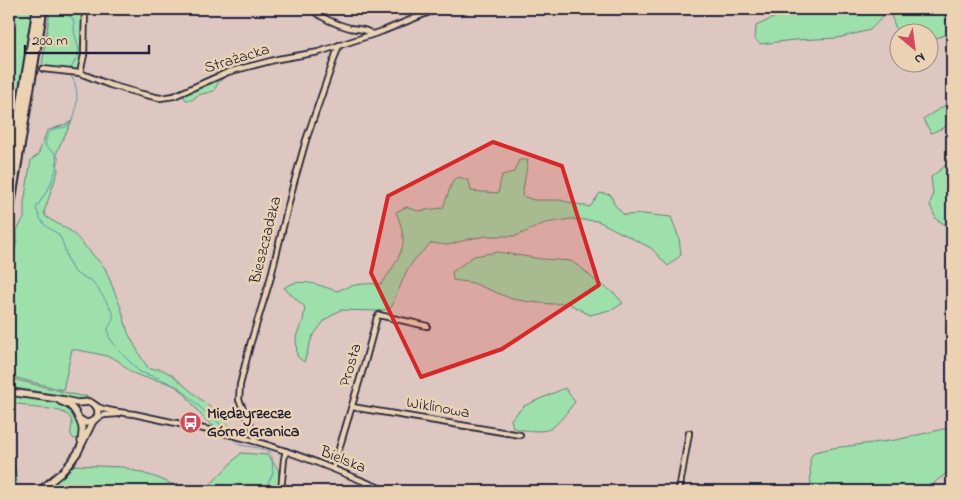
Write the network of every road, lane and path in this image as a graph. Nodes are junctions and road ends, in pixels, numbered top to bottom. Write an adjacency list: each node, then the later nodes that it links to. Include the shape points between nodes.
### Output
1 (12, 9): 7 (street)
2 (37, 9): 12 (highway)
3 (43, 9): 13 (highway)
4 (85, 9): 11 (street, via 84,55)
5 (311, 9): 8 (street, via 332,23)
6 (437, 9): 8 (street, Strażacka)
7 (9, 29)
8 (372, 34): 9 (street, Strażacka)
9 (338, 46): 11 (street, Strażacka, via 228,72 174,96 160,98 110,85); 25 (street, Bieszczadzka, via 306,140 240,385 239,400 255,434)
10 (44, 69): 11 (street, Strażacka)
11 (80, 73)
12 (9, 177)
13 (9, 214)
14 (427, 326): 19 (street, Prosta, via 377,317)
15 (9, 392): 16 (main road)
16 (52, 399): 17 (main road); 21 (main road, via 72,408)
17 (85, 402): 18 (main road); 21 (main road, via 78,408)
18 (96, 406): 20 (street, Bielska); 22 (main road, via 98,413)
19 (352, 407): 24 (street, Wiklinowa); 28 (street, Prosta)
20 (126, 413): 22 (street, via 104,415); 25 (street, Bielska)
21 (78, 417): 22 (main road, via 86,423); 26 (main road, via 83,427)
22 (94, 420): 26 (main road)
23 (689, 434): 32 (street)
24 (520, 435)
25 (255, 442): 27 (street, Bielska)
26 (81, 446): 29 (main road, via 68,466)
27 (286, 451): 28 (street, Bielska); 30 (street)
28 (333, 468): 31 (street, Bielska)
29 (39, 491)
30 (281, 491)
31 (387, 491)
32 (680, 491)

